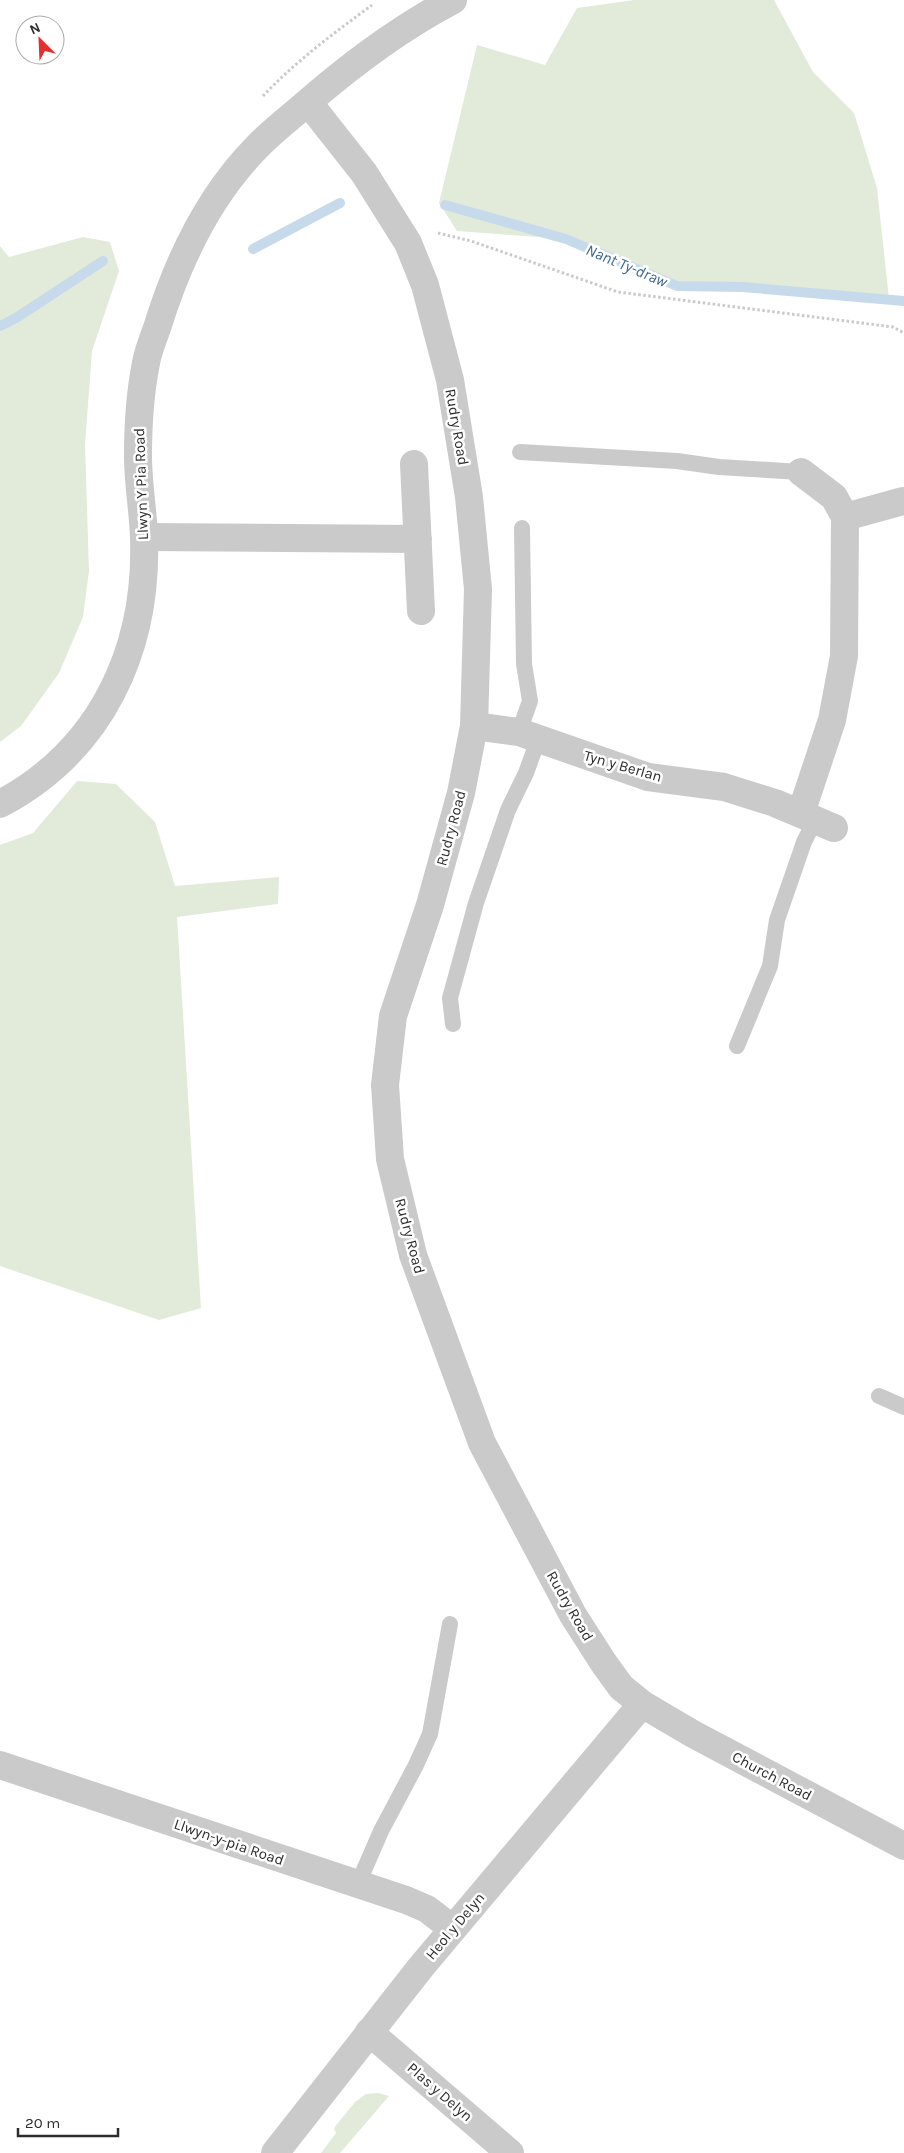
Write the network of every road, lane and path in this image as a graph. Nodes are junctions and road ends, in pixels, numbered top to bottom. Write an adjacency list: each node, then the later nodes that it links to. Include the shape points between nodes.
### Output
1 (453, 0): 2 (street, via 414,20 351,65)
2 (308, 102): 3 (street, Rudry Road, via 364,172); 11 (street, Llwyn Y Pia Road, via 256,148 228,182 198,227 163,306 146,362 139,413 138,457)
3 (408, 243): 4 (path, via 436,232 618,292 893,327); 14 (street, Rudry Road, via 425,285 450,380 469,497 478,589)
4 (904, 333)
5 (520, 452): 7 (lane)
6 (414, 464): 12 (street)
7 (801, 472): 9 (street, via 834,497)
8 (903, 501): 9 (street)
9 (845, 517): 17 (street, via 844,656)
10 (522, 528): 15 (lane, via 524,664 530,701)
11 (144, 538): 12 (street); 16 (street, Llwyn Y Pia Road, via 138,622 127,661 113,692 75,746 45,774)
12 (418, 540): 13 (street)
13 (421, 611)
14 (474, 726): 15 (street, Tyn y Berlan); 23 (street, Rudry Road, via 461,793 430,905 393,1016 385,1085 390,1159 413,1255 482,1443 573,1615 621,1686)
15 (528, 736): 17 (street, Tyn y Berlan, via 648,777 724,787); 18 (lane, via 526,773 508,810 476,903 450,998)
16 (0, 804)
17 (817, 820): 19 (lane, via 804,842 777,920 770,966)
18 (453, 1024)
19 (737, 1046)
20 (879, 1396): 21 (lane)
21 (904, 1407)
22 (450, 1624): 26 (lane, via 430,1734)
23 (642, 1704): 25 (street, Church Road); 27 (street, Heol y Delyn)
24 (0, 1765): 26 (street, Llwyn-y-pia Road)
25 (904, 1846)
26 (358, 1884): 27 (street, Llwyn-y-pia Road, via 426,1909)
27 (453, 1928): 28 (street, Heol y Delyn)
28 (369, 2032): 29 (street, Heol y Delyn); 30 (street, Plas y Delyn)
29 (275, 2153)
30 (510, 2153)

